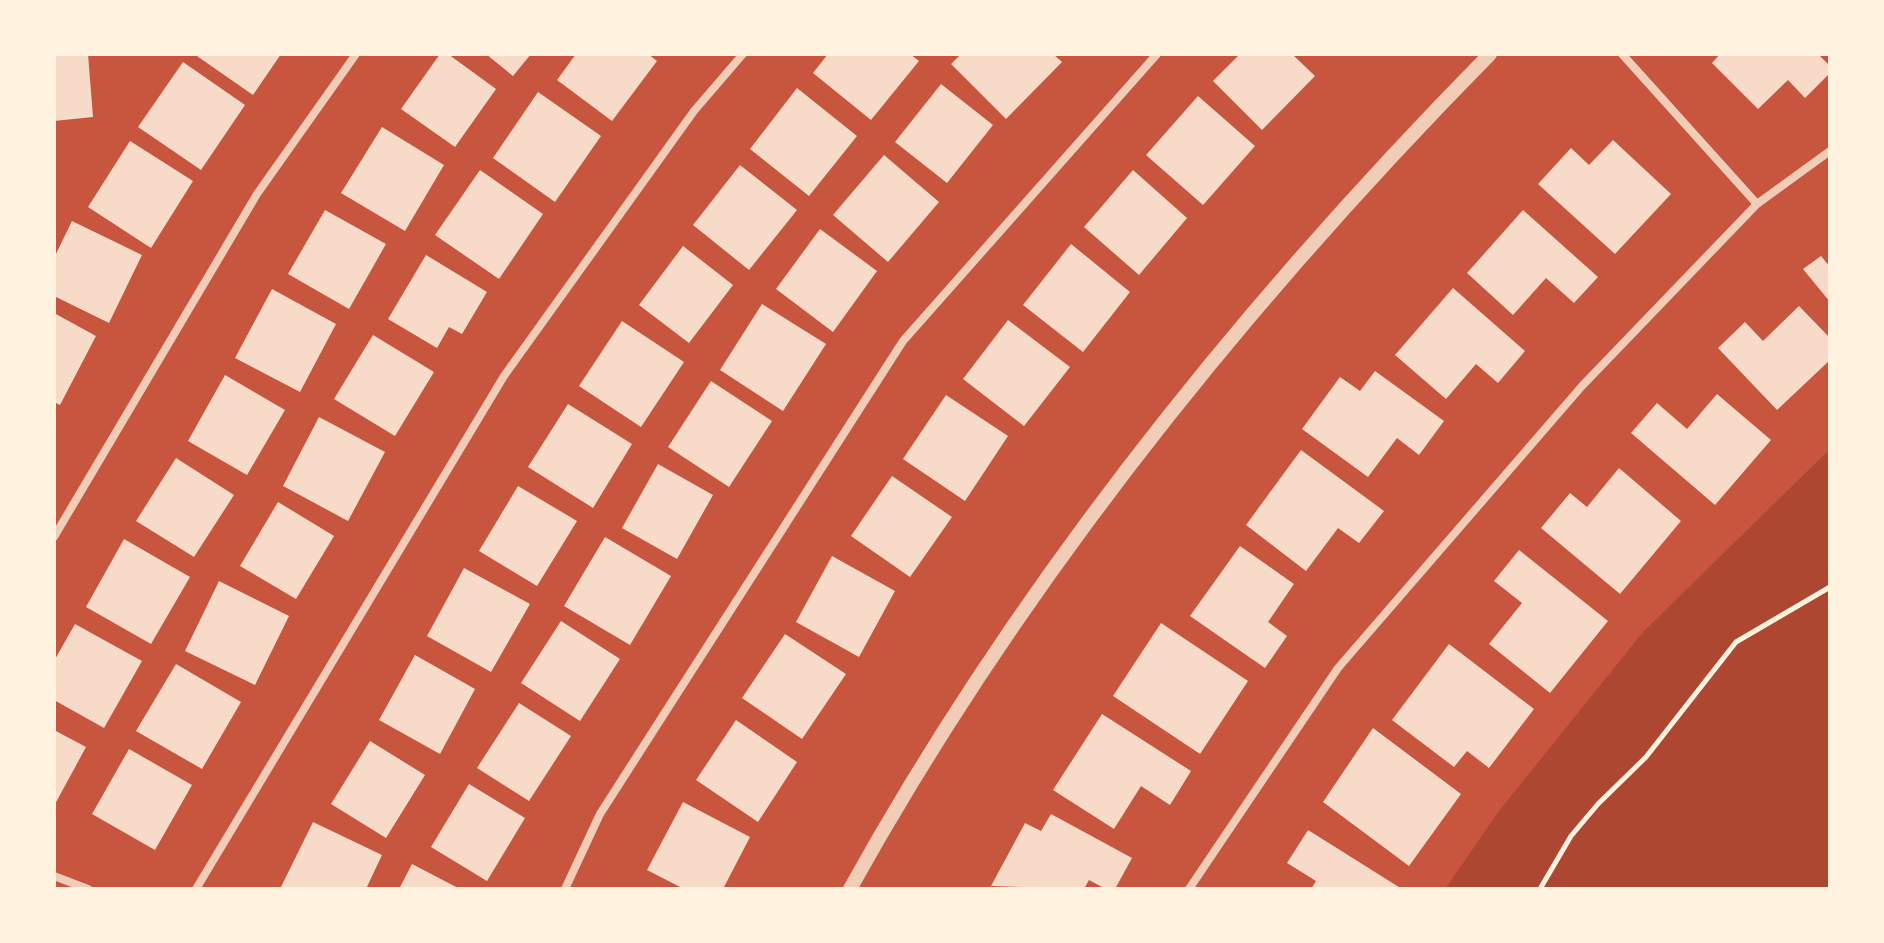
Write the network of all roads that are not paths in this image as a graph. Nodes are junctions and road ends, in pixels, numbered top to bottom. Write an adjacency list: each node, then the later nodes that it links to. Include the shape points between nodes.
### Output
1 (356, 54): 8 (street, via 257,194)
2 (743, 54): 11 (street, via 694,111 504,376)
3 (1157, 54): 12 (street, via 903,341 600,814)
4 (1490, 54): 13 (street, via 1301,259 1076,532 918,770)
5 (1622, 54): 7 (street)
6 (1830, 151): 7 (street)
7 (1757, 204): 14 (street, via 1582,386 1338,668)
8 (54, 537)
9 (54, 876): 10 (street)
10 (88, 889)
11 (196, 889)
12 (565, 889)
13 (850, 889)
14 (1189, 889)

